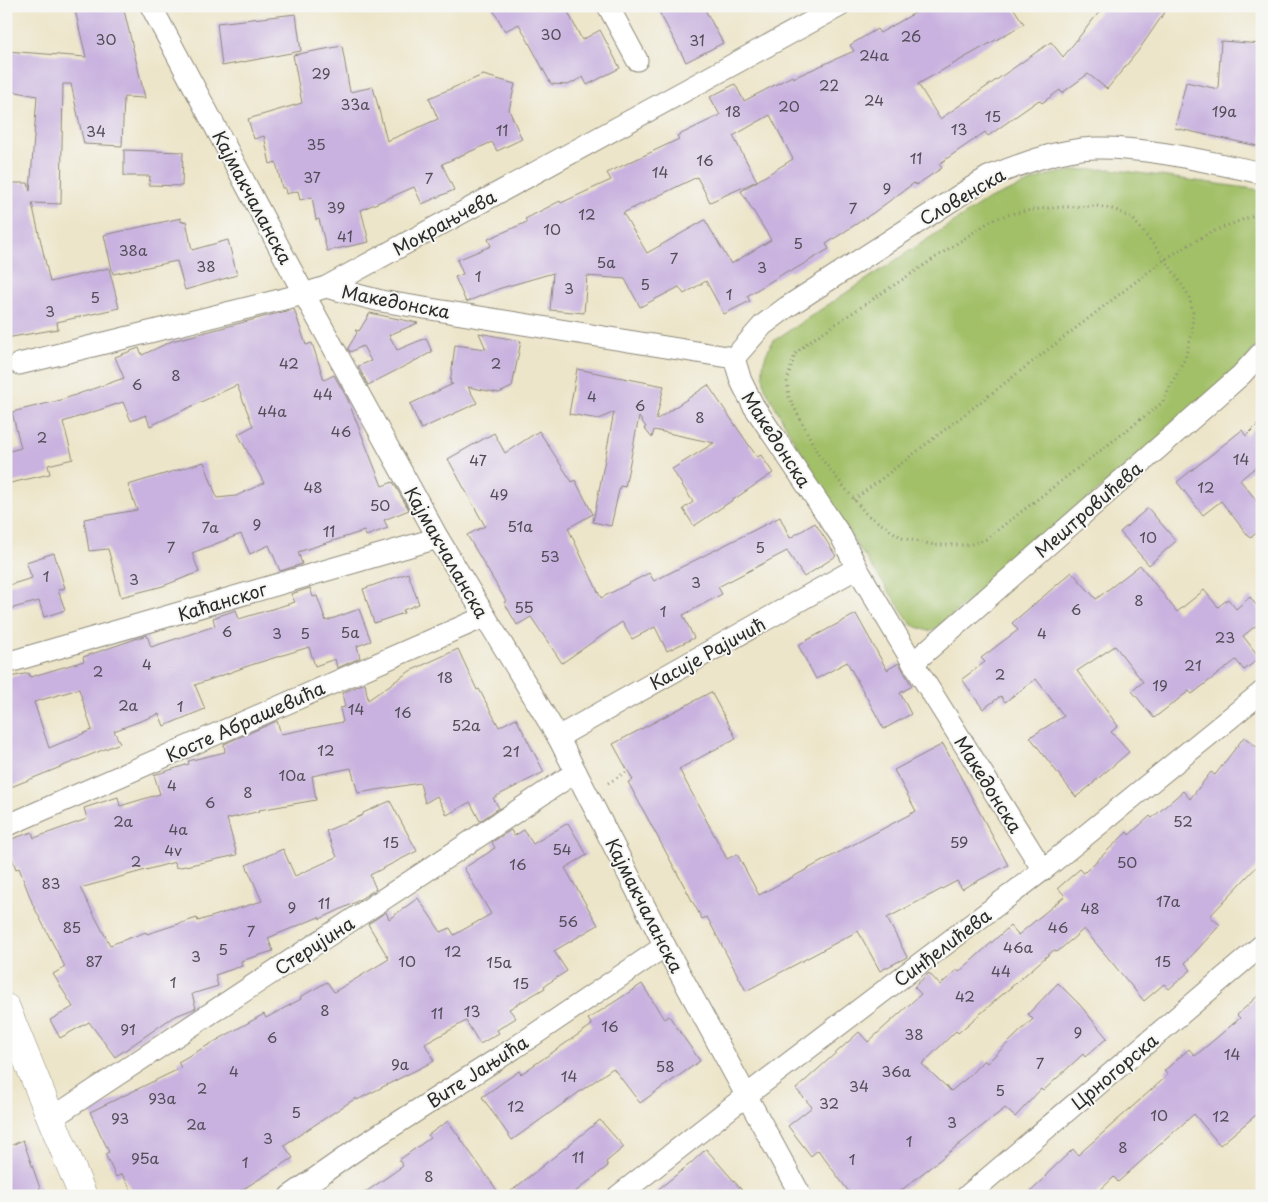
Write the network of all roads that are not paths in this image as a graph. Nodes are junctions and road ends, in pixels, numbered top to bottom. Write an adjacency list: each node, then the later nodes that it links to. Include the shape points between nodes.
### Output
1 (151, 6): 7 (street, Кајмакчаланска)
2 (608, 6): 4 (street)
3 (840, 6): 6 (street, Мокрањчева)
4 (637, 60)
5 (1262, 172): 9 (street, Словенска, via 1160,153 1094,148 1046,156 1016,166 988,177 800,298 763,325)
6 (326, 287): 7 (street, Мокрањчева); 9 (street, Македонска, via 381,301)
7 (304, 294): 10 (street, Мокрањчева); 11 (street, Кајмакчаланска)
8 (1262, 352): 15 (street, Мештровићева, via 1204,408)
9 (734, 358): 12 (street, Македонска, via 752,405 841,536)
10 (19, 364)
11 (438, 538): 13 (street, Кајмакчаланска); 14 (street, Каћанског)
12 (857, 568): 15 (street, Македонска); 17 (street, Касије Рајичић)
13 (484, 617): 17 (street, Кајмакчаланска); 19 (street, Косте Абрашевића)
14 (6, 663)
15 (913, 663): 20 (street, Македонска)
16 (1262, 692): 20 (street, Синђелићева)
17 (558, 737): 18 (street, Кајмакчаланска)
18 (576, 772): 22 (street, Кајмакчаланска); 25 (street, Стеријина)
19 (6, 826)
20 (1043, 870): 24 (street, Синђелићева)
21 (1262, 945): 30 (street, Црногорска)
22 (665, 946): 24 (street, Кајмакчаланска); 27 (street, Вите Јањића)
23 (6, 1008): 25 (street)
24 (747, 1095): 28 (street, Синђелићева); 29 (street, Кајмакчаланска)
25 (52, 1118): 26 (street)
26 (83, 1196)
27 (290, 1196)
28 (618, 1196)
29 (801, 1196)
30 (966, 1196)

